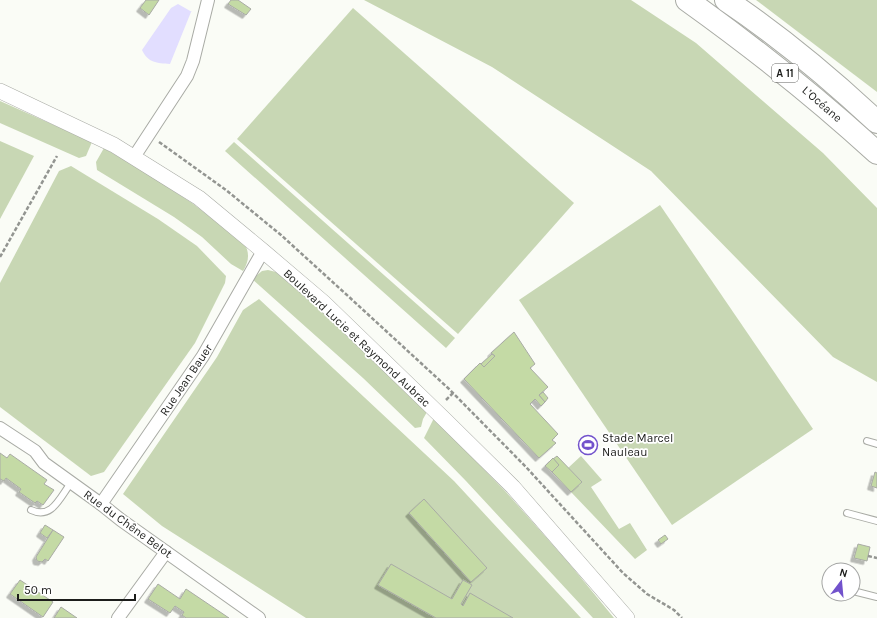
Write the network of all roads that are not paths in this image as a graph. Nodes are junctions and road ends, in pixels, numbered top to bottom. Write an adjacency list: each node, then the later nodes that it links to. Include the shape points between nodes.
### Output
1 (208, 0): 7 (street, via 187,76)
2 (687, 0): 6 (highway, L’Océane / A 11, via 784,72)
3 (726, 0): 5 (highway, L’Océane / A 11, via 821,73)
4 (0, 91): 7 (street, Boulevard Lucie et Raymond Aubrac, via 81,128)
5 (877, 122)
6 (877, 153)
7 (134, 157): 8 (street, Boulevard Lucie et Raymond Aubrac, via 199,198)
8 (263, 251): 13 (street, Rue Jean Bauer, via 203,356); 22 (street, Boulevard Lucie et Raymond Aubrac, via 323,302 507,482)
9 (0, 428): 12 (street, Rue du Chêne Belot, via 35,451 44,463)
10 (867, 442): 11 (lane)
11 (877, 444)
12 (71, 483): 13 (street, Rue du Chêne Belot); 14 (lane, via 49,512 40,514)
13 (100, 504): 17 (street, Rue du Chêne Belot)
14 (31, 510)
15 (847, 513): 16 (lane)
16 (877, 521)
17 (166, 552): 20 (street); 21 (street, Rue du Chêne Belot)
18 (861, 593): 19 (lane)
19 (877, 597)
20 (118, 618)
21 (259, 618)
22 (627, 618)

